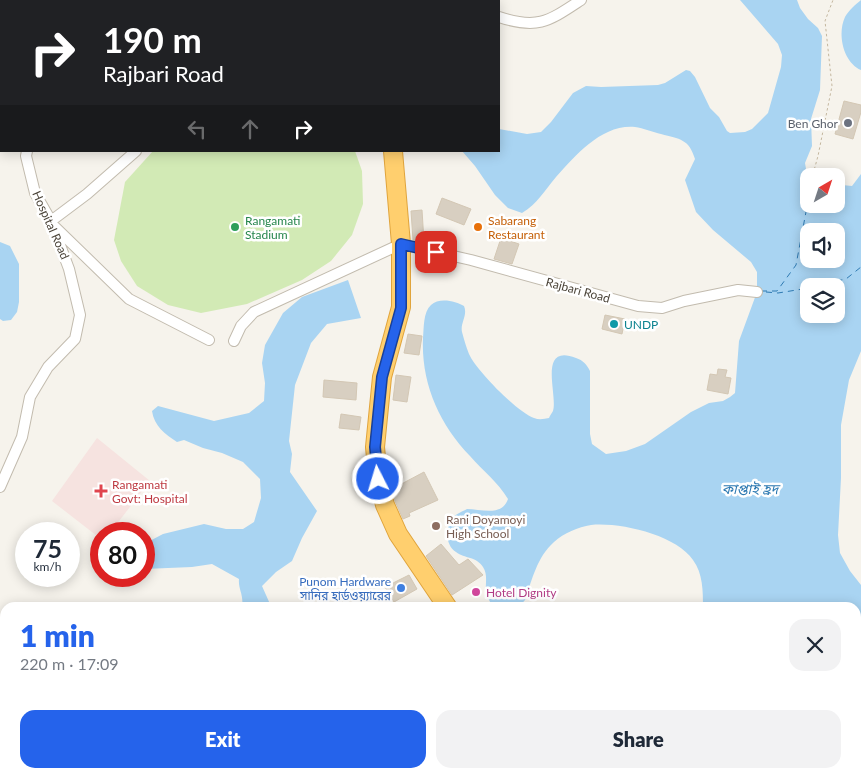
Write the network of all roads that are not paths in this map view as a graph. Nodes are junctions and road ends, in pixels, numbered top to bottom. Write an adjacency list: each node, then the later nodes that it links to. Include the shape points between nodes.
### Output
1 (581, 0): 2 (street, via 552,19 538,23)
2 (500, 17)
3 (27, 152): 6 (street, Hospital Road, via 35,193)
4 (135, 152): 6 (street)
5 (393, 152): 7 (highway)
6 (52, 223): 9 (street, via 129,299); 11 (street, Hospital Road, via 69,269 80,315 75,340 48,367 30,397 22,437)
7 (401, 244): 8 (street, Rajbari Road, via 638,306 662,308 738,290); 10 (street, via 254,312 241,326); 12 (highway, via 401,308 382,377 375,447 378,479 398,534)
8 (757, 292)
9 (209, 340)
10 (234, 341)
11 (0, 487)
12 (444, 602)

